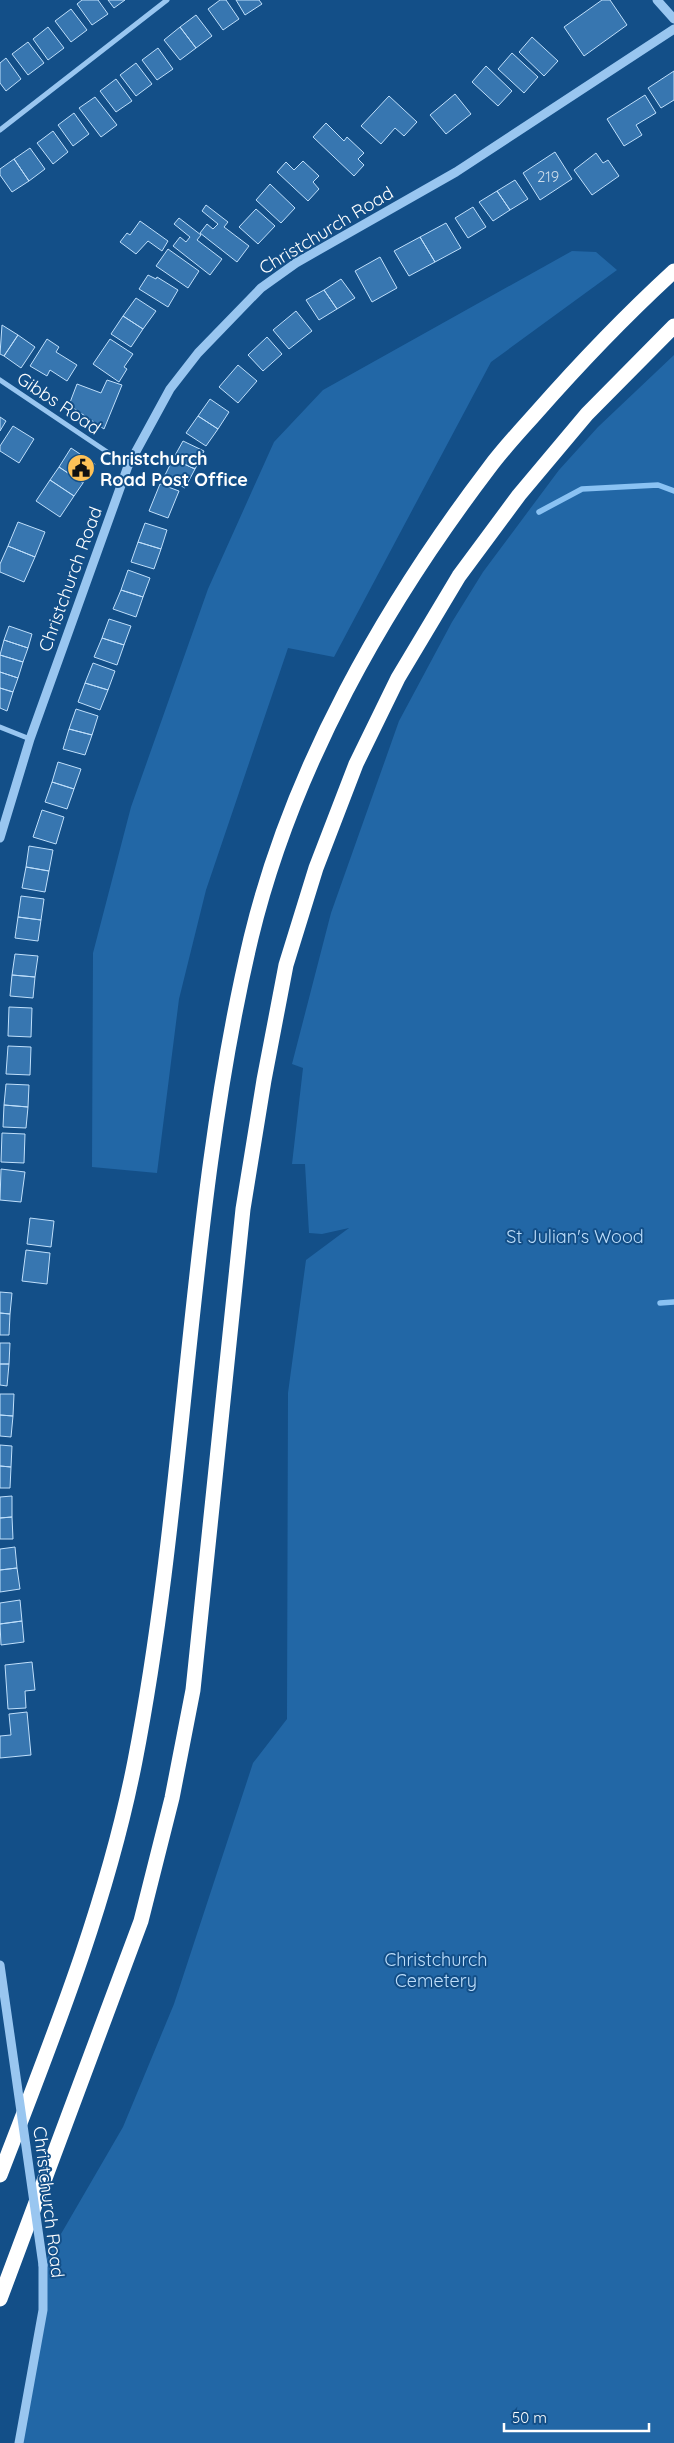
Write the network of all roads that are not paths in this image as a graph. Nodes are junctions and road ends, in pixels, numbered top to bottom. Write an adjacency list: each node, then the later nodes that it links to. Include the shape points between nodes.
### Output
1 (167, 0): 5 (street)
2 (657, 0): 3 (street)
3 (674, 19)
4 (674, 28): 9 (street, Christchurch Road, via 456,172 296,263 261,288 198,353 170,389)
5 (0, 130)
6 (674, 272): 14 (highway, via 579,364 490,465 419,568 367,652 321,741 283,835 252,935 222,1081 165,1576 135,1762 109,1873 70,1992)
7 (674, 326): 15 (highway, via 587,414 519,495 459,576 390,695 356,764 316,868 286,965 243,1209 194,1681 172,1798 141,1921)
8 (0, 380): 9 (street, Gibbs Road)
9 (128, 466): 11 (street, Christchurch Road)
10 (0, 727): 11 (street)
11 (30, 739): 12 (street, Christchurch Road)
12 (0, 838)
13 (0, 1965): 16 (street, Christchurch Road, bridge, via 43,2265 43,2310)
14 (0, 2175)
15 (0, 2299)
16 (19, 2443)

